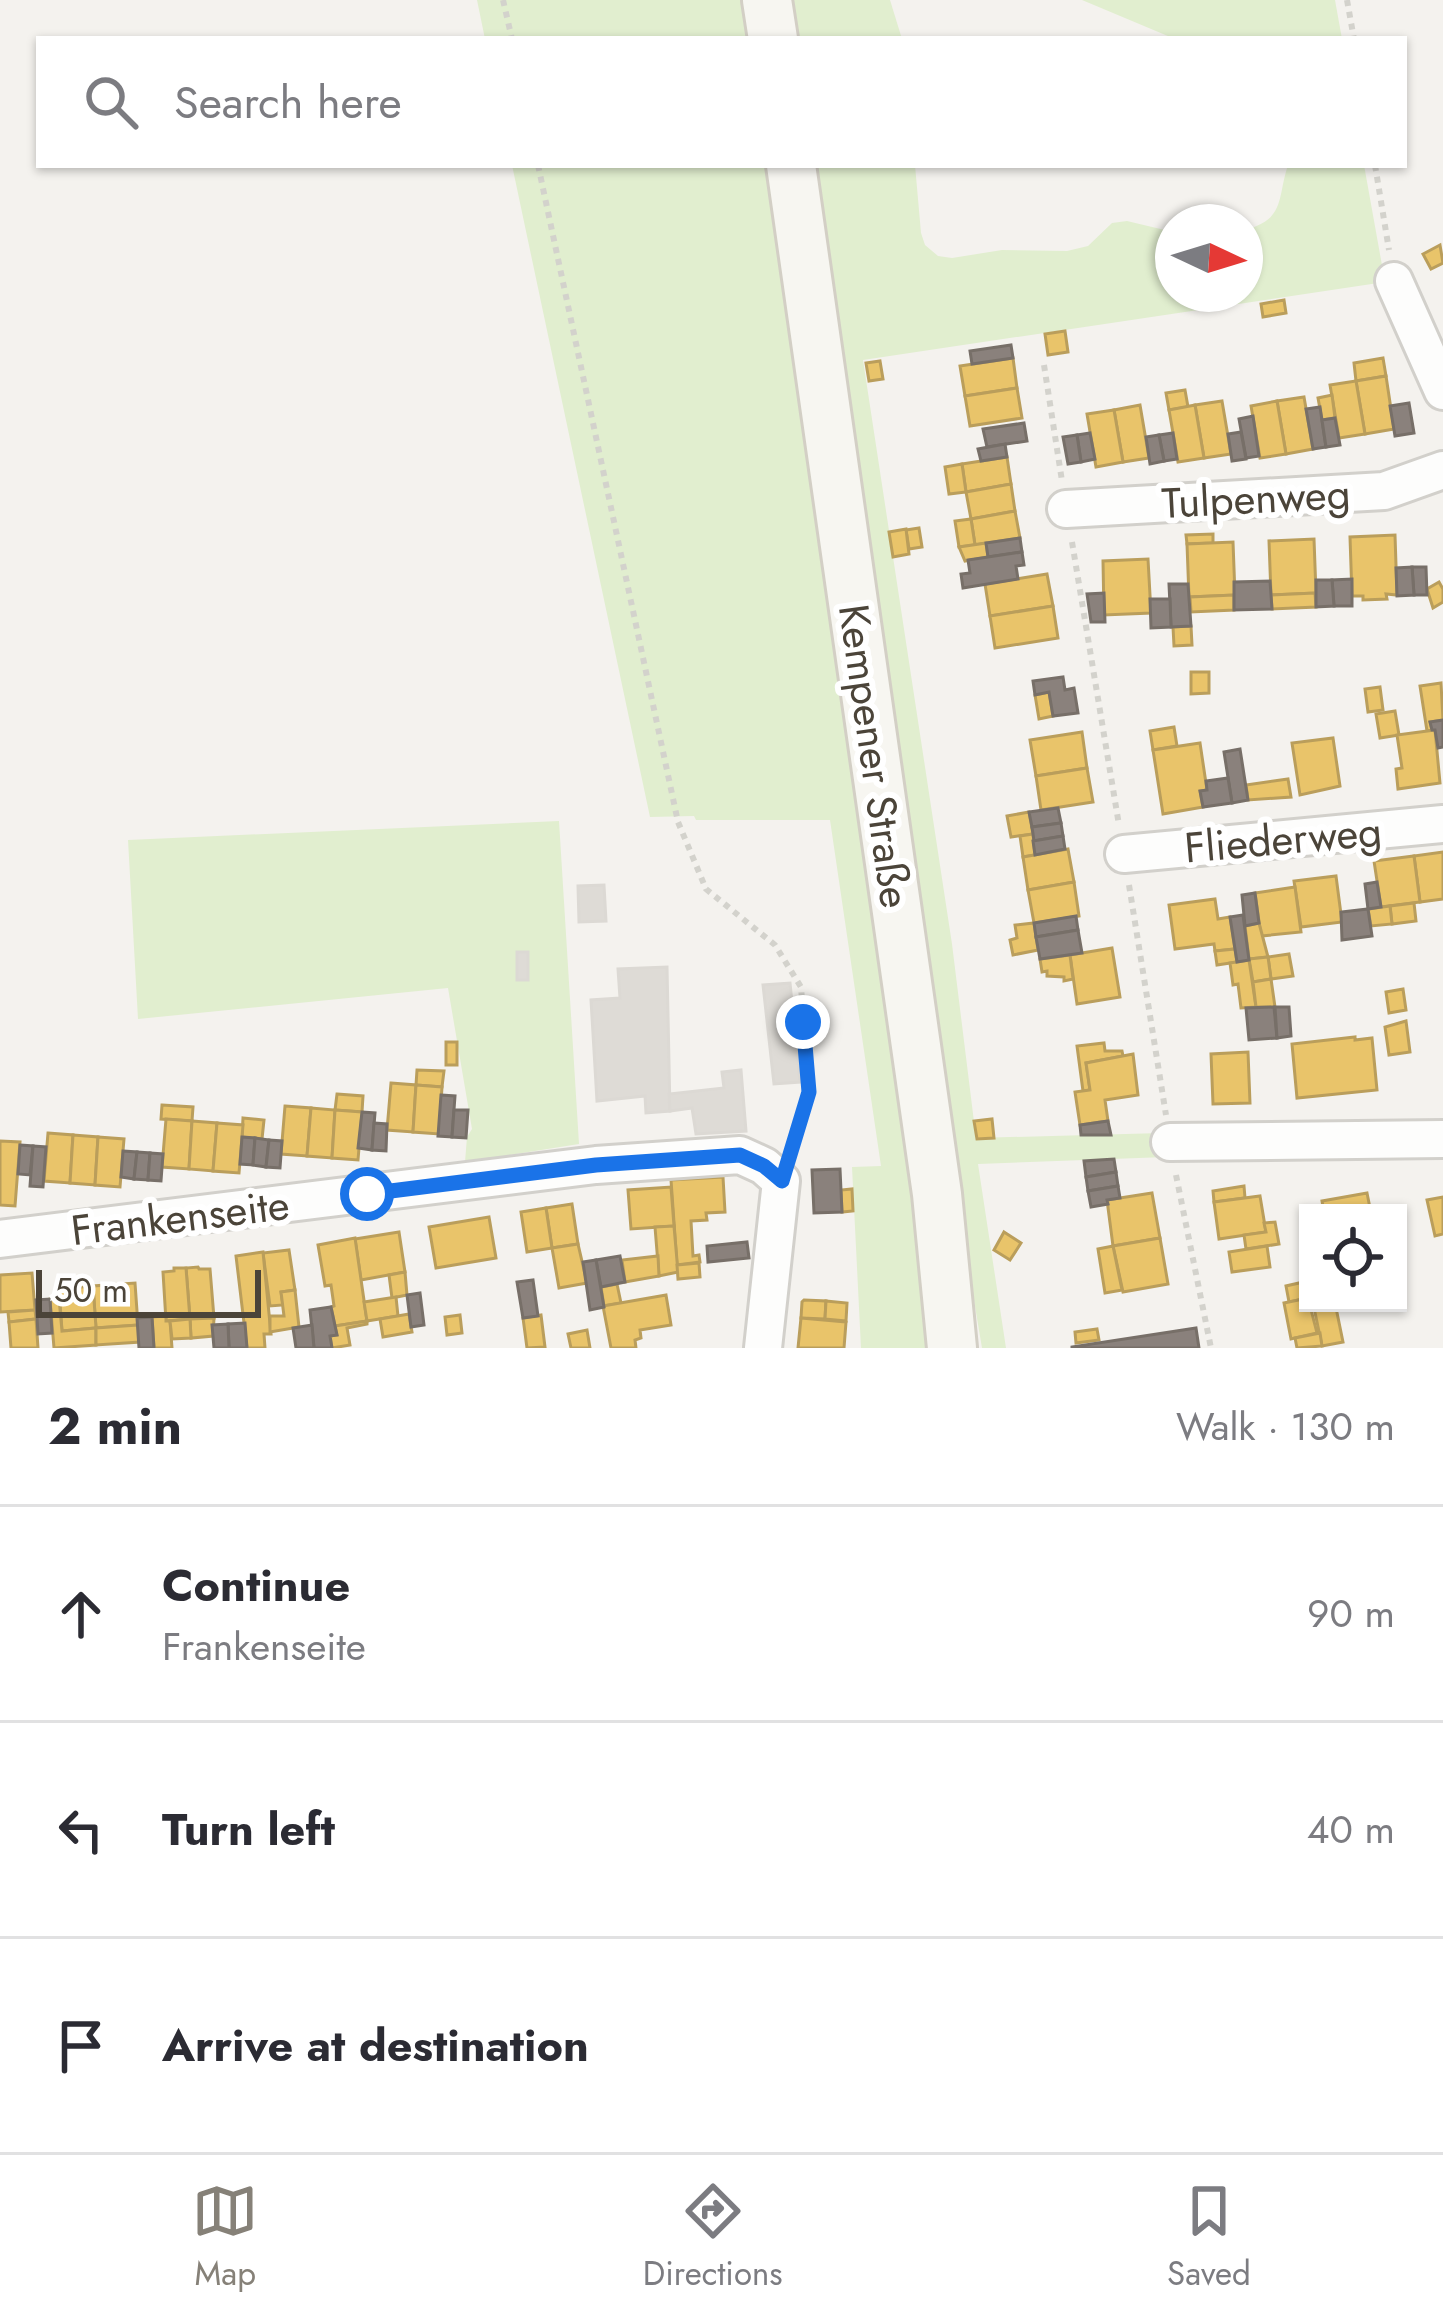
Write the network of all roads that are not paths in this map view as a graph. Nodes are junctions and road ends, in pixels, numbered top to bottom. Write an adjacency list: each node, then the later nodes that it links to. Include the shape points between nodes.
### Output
1 (767, 0): 2 (main road)
2 (773, 36)
3 (791, 168): 14 (main road, Kempener Straße, via 938,1194)
4 (1394, 281): 5 (street)
5 (1443, 391)
6 (1443, 470): 7 (street, Tulpenweg, via 1384,491)
7 (1066, 509)
8 (1443, 824): 9 (street, Fliederweg)
9 (1124, 854)
10 (1443, 1139): 11 (street)
11 (1170, 1142)
12 (0, 1239): 13 (street, Frankenseite, via 596,1165 740,1155 782,1181)
13 (763, 1348)
14 (952, 1348)

